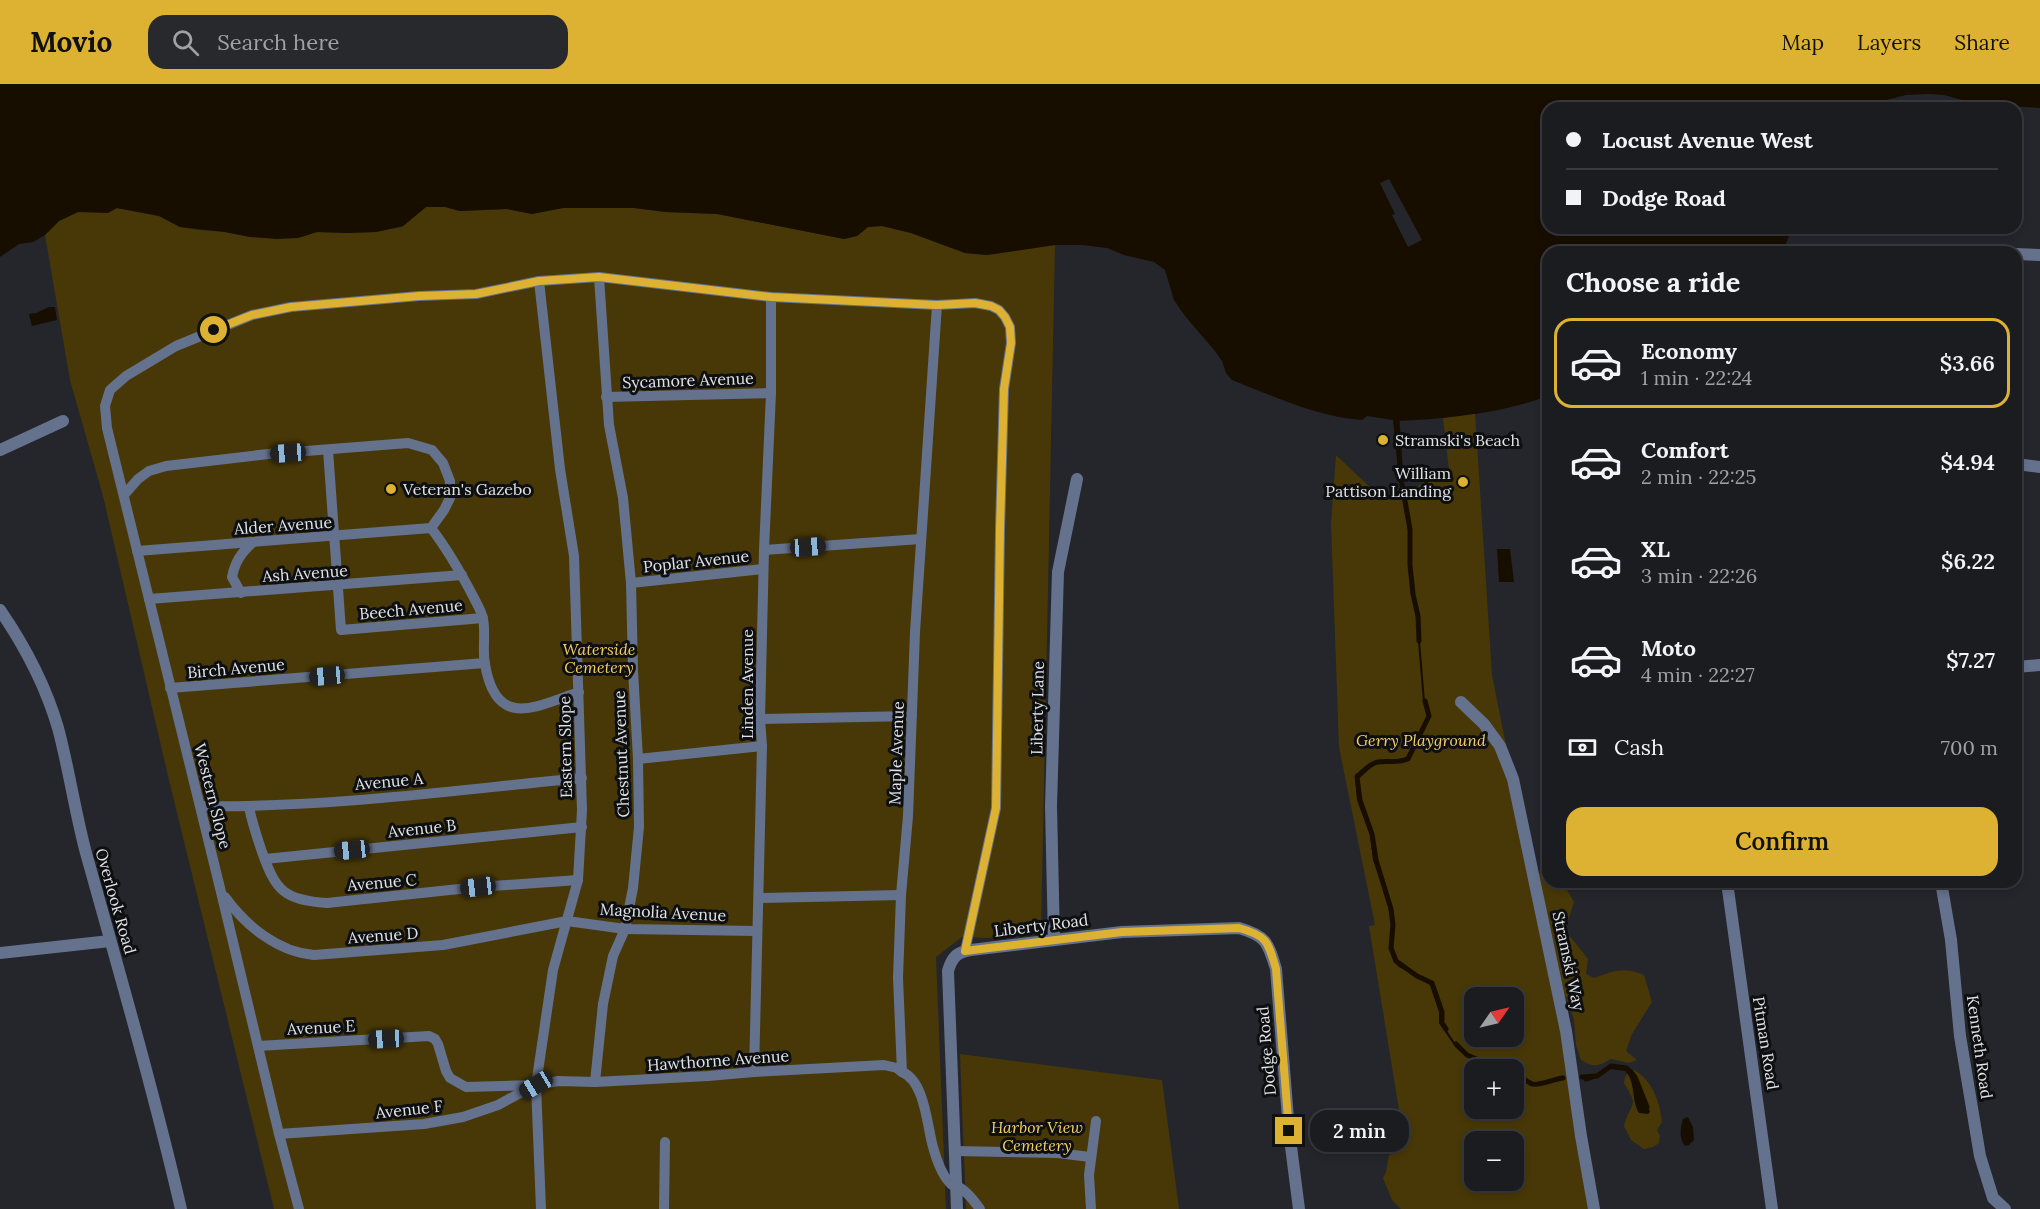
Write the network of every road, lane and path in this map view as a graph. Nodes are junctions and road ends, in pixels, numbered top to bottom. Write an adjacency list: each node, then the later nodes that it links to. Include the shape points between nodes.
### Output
1 (2022, 254): 2 (street)
2 (2040, 255)
3 (599, 277): 4 (lane); 5 (lane); 8 (lane, Chestnut Avenue)
4 (539, 281): 15 (lane, Western Slope, via 476,294 291,307 252,315 176,346 110,390 105,406 107,428); 34 (lane, Eastern Slope, via 574,556)
5 (771, 297): 6 (lane); 7 (lane, Linden Avenue)
6 (937, 305): 18 (lane, Maple Avenue); 57 (lane, via 975,303 999,310 1010,327 1011,343 1004,389 996,808)
7 (771, 393): 8 (lane, Sycamore Avenue); 20 (lane, Linden Avenue)
8 (606, 397): 24 (lane, Chestnut Avenue, via 623,498)
9 (63, 422): 10 (street)
10 (0, 450)
11 (328, 450): 15 (lane, via 166,466 149,471); 16 (lane, via 408,443 432,450 447,472 450,498); 17 (lane)
12 (2022, 465): 13 (street)
13 (2040, 467)
14 (1077, 479): 56 (street, Liberty Lane, via 1058,572 1051,806)
15 (124, 495): 21 (lane, Western Slope)
16 (431, 528): 17 (lane, Alder Avenue); 23 (lane)
17 (333, 537): 19 (lane, Alder Avenue); 25 (lane)
18 (921, 539): 20 (lane); 36 (lane, Maple Avenue)
19 (252, 543): 21 (lane, Alder Avenue); 26 (lane, via 234,566 232,577)
20 (764, 550): 22 (lane, Linden Avenue)
21 (137, 551): 27 (lane, Western Slope)
22 (763, 569): 24 (lane, Poplar Avenue); 37 (lane, Linden Avenue)
23 (462, 575): 25 (lane, Ash Avenue); 29 (lane)
24 (631, 583): 39 (lane, Chestnut Avenue)
25 (339, 585): 26 (lane, Ash Avenue); 29 (lane, Beech Avenue, via 341,630)
26 (241, 592): 27 (lane, Ash Avenue)
27 (149, 599): 33 (lane, Western Slope)
28 (0, 610): 55 (street, Overlook Road, via 42,687 58,728 77,819)
29 (483, 618): 30 (lane)
30 (485, 663): 33 (lane, Birch Avenue); 34 (lane, via 498,699 510,708 530,709)
31 (2040, 665): 32 (street)
32 (2022, 666)
33 (170, 688): 41 (lane, Western Slope)
34 (579, 692): 40 (lane, Eastern Slope)
35 (1461, 702): 78 (street, Stramski Way, via 1500,747 1513,779 1564,1021)
36 (912, 716): 37 (lane); 49 (lane, Maple Avenue)
37 (760, 719): 38 (lane, Linden Avenue)
38 (762, 746): 39 (lane); 50 (lane, Linden Avenue)
39 (638, 759): 52 (lane, Chestnut Avenue, via 639,827)
40 (582, 778): 42 (lane, Avenue A); 43 (lane, Eastern Slope)
41 (200, 806): 42 (lane, Avenue A); 48 (lane, Western Slope)
42 (249, 807): 44 (lane, Avenue C)
43 (582, 827): 44 (lane, Avenue B); 45 (lane, Eastern Slope)
44 (264, 858): 45 (lane, Avenue C, via 278,885 304,902)
45 (578, 880): 51 (lane, Eastern Slope)
46 (1727, 888): 79 (street, Pitman Road)
47 (1942, 888): 80 (street, Kenneth Road, via 1980,1156 1993,1198)
48 (221, 892): 51 (lane, Avenue D, via 232,907 274,944 300,954 443,945); 59 (lane, Western Slope)
49 (901, 895): 50 (lane); 61 (lane, Maple Avenue, via 898,978)
50 (759, 898): 53 (lane, Linden Avenue)
51 (567, 921): 52 (lane, Magnolia Avenue); 63 (lane, Eastern Slope, via 553,970)
52 (625, 929): 53 (lane, Magnolia Avenue); 62 (lane, Chestnut Avenue, via 613,956 603,1004)
53 (757, 931): 60 (lane, Linden Avenue)
54 (1256, 933): 56 (street, Liberty Road, via 1239,928 1122,932); 77 (street, Dodge Road, via 1269,945 1276,969)
55 (110, 940): 58 (street); 70 (street, Overlook Road, via 156,1102)
56 (1054, 940): 57 (street, Liberty Road)
57 (965, 951): 67 (street, via 954,956 948,971)
58 (0, 953)
59 (258, 1046): 63 (lane, Avenue E, via 429,1036 438,1044 450,1078 461,1086); 65 (lane, Western Slope)
60 (754, 1072): 61 (lane, Hawthorne Avenue, via 884,1065); 62 (lane, Hawthorne Avenue)
61 (902, 1072): 69 (lane, via 918,1089 944,1176)
62 (595, 1082): 63 (lane, Hawthorne Avenue)
63 (536, 1085): 65 (lane, Avenue F, via 498,1105 463,1117 424,1124); 72 (lane, Eastern Slope)
64 (1096, 1121): 68 (lane)
65 (279, 1134): 71 (lane, Western Slope)
66 (665, 1142): 73 (lane)
67 (955, 1151): 68 (lane); 69 (street)
68 (1090, 1156): 76 (lane)
69 (956, 1185): 74 (street); 75 (lane)
70 (181, 1209)
71 (299, 1209)
72 (541, 1209)
73 (664, 1209)
74 (957, 1209)
75 (980, 1209)
76 (1091, 1209)
77 (1299, 1209)
78 (1594, 1209)
79 (1773, 1209)
80 (2005, 1209)

